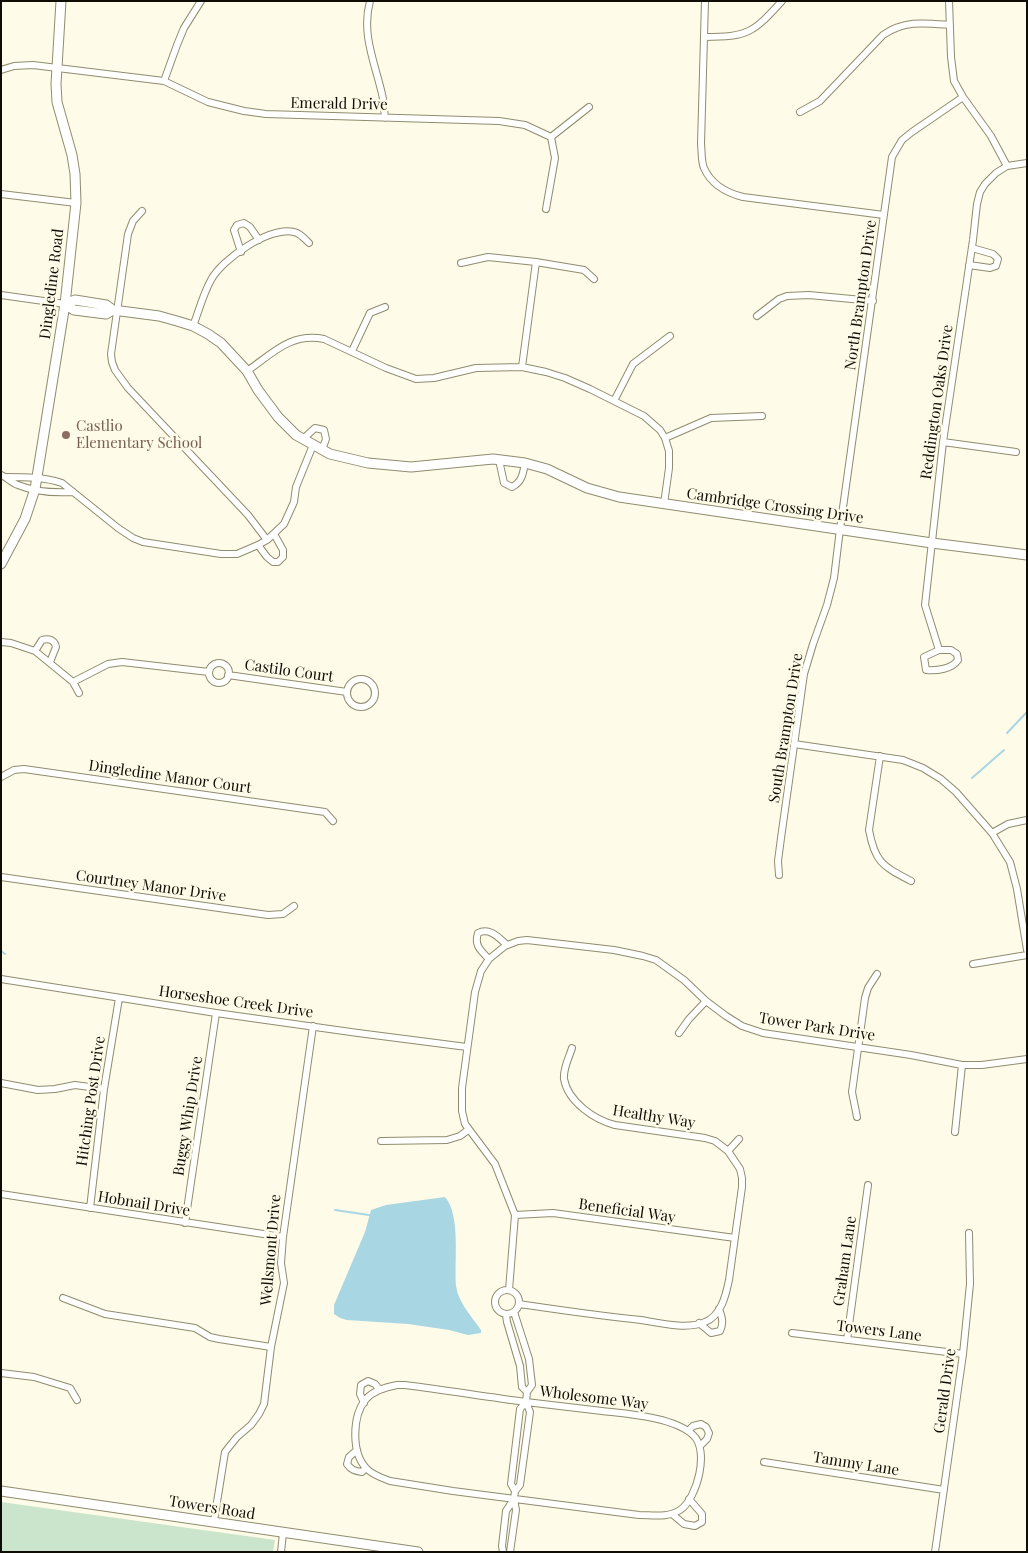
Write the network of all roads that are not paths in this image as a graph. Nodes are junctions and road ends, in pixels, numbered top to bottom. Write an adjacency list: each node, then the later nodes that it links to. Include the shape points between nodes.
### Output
1 (61, 1): 9 (street, Dingledine Road)
2 (201, 1): 11 (street, via 180,36)
3 (370, 1): 15 (street, via 366,26)
4 (705, 1): 8 (street)
5 (782, 1): 8 (street, via 751,31 742,35)
6 (949, 1): 7 (street)
7 (950, 25): 12 (street, via 954,81); 14 (street, via 918,23 895,27 883,35 820,101)
8 (704, 36): 23 (street, via 701,144 705,169 717,185 743,197)
9 (57, 67): 10 (street, Emerald Drive, via 14,66); 11 (street, Emerald Drive); 20 (street, Dingledine Road, via 56,102 72,155)
10 (1, 70)
11 (164, 81): 15 (street, Emerald Drive, via 208,102 244,111 294,116)
12 (962, 97): 18 (street, via 991,136); 23 (street, North Brampton Drive, via 898,145 892,157)
13 (589, 107): 16 (street)
14 (800, 112)
15 (385, 118): 16 (street, Emerald Drive, via 499,121 525,124)
16 (551, 137): 21 (street, via 555,158)
17 (1027, 163): 18 (street, Reddington Oaks Drive)
18 (1007, 166): 26 (street, Reddington Oaks Drive, via 990,178 980,192)
19 (1, 194): 20 (street)
20 (76, 203): 34 (street, Dingledine Road)
21 (546, 209)
22 (142, 211): 36 (street, via 128,234)
23 (884, 214): 33 (street, North Brampton Drive)
24 (258, 240): 25 (street, via 284,231 298,233); 27 (street); 27 (street, via 250,227 244,223 237,225 234,230)
25 (310, 243)
26 (972, 248): 30 (street, Reddington Oaks Drive); 30 (street, via 993,254 998,259 996,266 990,268)
27 (241, 252): 38 (street, via 215,273)
28 (536, 262): 29 (street, via 488,257); 31 (street, via 584,270); 41 (street)
29 (461, 263)
30 (969, 265): 47 (street, Reddington Oaks Drive)
31 (594, 279)
32 (1, 295): 34 (street)
33 (873, 301): 37 (street, via 787,296); 58 (street, North Brampton Drive)
34 (66, 304): 36 (street, Cambridge Crossing Drive, via 74,310 106,314); 54 (street, Dingledine Road)
35 (385, 307): 40 (street, via 370,312)
36 (115, 310): 38 (street, Cambridge Crossing Drive, via 159,316); 60 (street, via 111,354 115,370)
37 (758, 316)
38 (193, 326): 42 (street, Cambridge Crossing Drive, via 221,344)
39 (670, 336): 43 (street, via 633,364)
40 (352, 351): 41 (street, via 399,373 426,379 476,368); 42 (street, via 324,339 301,338 289,342)
41 (522, 367): 43 (street, via 565,378)
42 (247, 371): 46 (street, Cambridge Crossing Drive, via 278,417)
43 (614, 401): 45 (street, via 644,416 658,427)
44 (762, 416): 45 (street, via 711,418)
45 (665, 438): 57 (street, via 670,460)
46 (303, 440): 48 (street, Cambridge Crossing Drive); 49 (street, via 315,428 324,430 326,439)
47 (943, 442): 50 (street); 61 (street, Reddington Oaks Drive)
48 (313, 444): 49 (street, Cambridge Crossing Drive); 59 (street, via 296,487 294,502 284,524)
49 (322, 450): 51 (street, Cambridge Crossing Drive, via 368,463 411,467)
50 (1016, 452)
51 (499, 460): 52 (street, Cambridge Crossing Drive); 52 (street, via 504,483 512,487 522,479)
52 (525, 463): 57 (street, Cambridge Crossing Drive, via 601,493)
53 (4, 476): 54 (street); 55 (street, via 18,485)
54 (37, 478): 55 (street, Dingledine Road); 56 (street, via 62,483)
55 (35, 489): 56 (street); 64 (street, Dingledine Road, via 25,519)
56 (74, 492): 62 (street, via 118,528 143,542 221,554 237,554)
57 (664, 504): 58 (street, Cambridge Crossing Drive)
58 (840, 529): 61 (street, Cambridge Crossing Drive); 74 (street, South Brampton Drive, via 830,596 804,674)
59 (274, 534): 60 (street); 62 (street, via 282,550 283,557 278,562 273,562)
60 (267, 540): 62 (street)
61 (932, 543): 63 (street, Cambridge Crossing Drive); 66 (street, Reddington Oaks Drive, via 925,605)
62 (258, 546)
63 (1027, 555)
64 (1, 564)
65 (1, 642): 67 (street)
66 (939, 650): 66 (street, via 924,657 926,670 935,671 955,665 957,654)
67 (35, 651): 68 (street); 68 (street, via 42,640 50,639 56,647)
68 (50, 662): 71 (street)
69 (209, 672): 70 (street, Castilo Court, via 212,680 218,683 224,682); 70 (street, Castilo Court, via 212,666 221,664 226,667); 71 (street, Castilo Court, via 122,662 108,664)
70 (228, 675): 72 (street, Castilo Court)
71 (73, 682): 73 (street)
72 (346, 692): 72 (street, Castilo Court, via 356,707 370,704 375,697 372,684 363,679 354,680)
73 (79, 693)
74 (794, 744): 75 (street); 80 (street, South Brampton Drive, via 780,838)
75 (880, 756): 79 (street, via 903,760 941,778); 82 (street, via 870,830 873,848 883,865)
76 (1, 777): 78 (street, Dingledine Manor Court, via 24,769 325,812)
77 (1027, 820): 79 (street, via 1008,824)
78 (333, 821)
79 (992, 833): 85 (street, via 1012,870)
80 (779, 875)
81 (1, 877): 83 (street, Courtney Manor Drive, via 268,915 283,914)
82 (911, 880)
83 (294, 906)
84 (507, 945): 87 (street, Tower Park Drive); 87 (street, via 492,932 478,932 478,948); 92 (street, Tower Park Drive, via 536,940 644,956 656,960 677,975)
85 (1027, 950)
86 (1027, 955): 88 (street)
87 (489, 958): 96 (street, Tower Park Drive, via 478,980)
88 (973, 964)
89 (877, 974): 97 (street, via 868,988)
90 (1, 979): 91 (street, Horseshoe Creek Drive)
91 (119, 998): 93 (street, Horseshoe Creek Drive); 102 (street, Hitching Post Drive)
92 (706, 1001): 95 (street); 97 (street, Tower Park Drive, via 742,1026 763,1033)
93 (216, 1013): 94 (street, Horseshoe Creek Drive); 113 (street, Buggy Whip Drive)
94 (313, 1026): 96 (street, Horseshoe Creek Drive); 115 (street, Wellsmont Drive)
95 (678, 1033)
96 (467, 1047): 104 (street, Tower Park Drive, via 462,1111)
97 (858, 1047): 100 (street, Tower Park Drive); 103 (street, via 852,1092)
98 (572, 1048): 108 (street, Healthy Way, via 564,1079 576,1101 594,1117 615,1125 705,1138)
99 (1027, 1059): 100 (street, Tower Park Drive)
100 (962, 1065): 105 (street)
101 (1, 1083): 102 (street, via 38,1090 75,1085)
102 (104, 1089): 111 (street, Hitching Post Drive)
103 (857, 1117)
104 (468, 1130): 107 (street, via 447,1140); 112 (street, Tower Park Drive, via 495,1164)
105 (955, 1132)
106 (739, 1139): 108 (street)
107 (380, 1141)
108 (728, 1151): 116 (street, Healthy Way, via 742,1178)
109 (868, 1185): 125 (street, Graham Lane)
110 (1, 1194): 111 (street, Hobnail Drive)
111 (90, 1208): 113 (street, Hobnail Drive)
112 (515, 1215): 116 (street, Beneficial Way, via 553,1213); 117 (street, Tower Park Drive)
113 (184, 1223): 115 (street, Hobnail Drive)
114 (969, 1233): 127 (street, Gerald Drive, via 970,1281)
115 (283, 1237): 126 (street, Wellsmont Drive, via 281,1263 284,1283)
116 (735, 1238): 120 (street, Healthy Way, via 730,1280)
117 (509, 1290): 119 (street, via 516,1294); 122 (street, via 501,1291 494,1301 499,1312)
118 (63, 1298): 126 (street, via 105,1314 195,1328 210,1337)
119 (519, 1304): 121 (street); 123 (street, Healthy Way, via 688,1326)
120 (719, 1309): 123 (street, via 706,1322); 123 (street, Healthy Way, via 723,1326 720,1331 711,1333)
121 (514, 1312): 122 (street); 130 (street, via 529,1360 532,1386)
122 (506, 1315): 130 (street, via 520,1366 522,1387)
123 (699, 1324)
124 (792, 1333): 125 (street, Towers Lane)
125 (847, 1340): 127 (street, Towers Lane)
126 (272, 1347): 144 (street, Wellsmont Drive, via 264,1404 251,1425 225,1452)
127 (963, 1354): 139 (street, Gerald Drive)
128 (1, 1373): 131 (street, via 34,1377 70,1388)
129 (380, 1390): 132 (street, Wholesome Way, via 406,1385); 133 (street); 133 (street, via 368,1381 361,1385)
130 (527, 1392): 132 (street)
131 (77, 1400)
132 (526, 1402): 134 (street, Wholesome Way, via 639,1415); 141 (street, via 520,1410 511,1484 515,1490)
133 (364, 1403): 136 (street, via 355,1428)
134 (688, 1431): 135 (street, Wholesome Way); 135 (street, Wholesome Way, via 701,1424 706,1427 709,1433)
135 (700, 1446): 142 (street, Wholesome Way, via 701,1467)
136 (357, 1450): 138 (street); 138 (street, via 347,1464 357,1472)
137 (764, 1462): 139 (street, Tammy Lane)
138 (366, 1468): 141 (street, via 390,1481)
139 (944, 1490): 150 (street, Gerald Drive)
140 (1, 1491): 144 (street, Towers Road)
141 (514, 1499): 143 (street, via 639,1515); 148 (street, via 506,1511); 149 (street, via 516,1510)
142 (689, 1499): 143 (street, Wholesome Way, via 687,1505); 143 (street, via 702,1514 702,1522 695,1526 684,1524)
143 (672, 1514)
144 (214, 1521): 145 (street, Towers Road)
145 (283, 1533): 146 (street); 147 (street, Towers Road)
146 (281, 1552)
147 (418, 1552)
148 (503, 1552)
149 (510, 1552)
150 (935, 1552)

